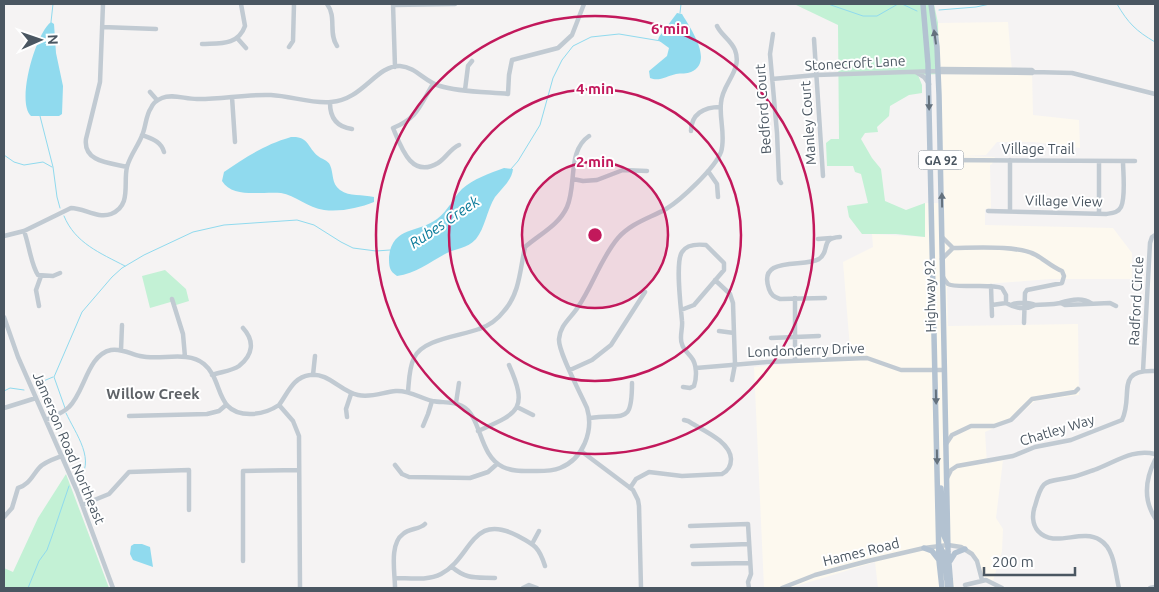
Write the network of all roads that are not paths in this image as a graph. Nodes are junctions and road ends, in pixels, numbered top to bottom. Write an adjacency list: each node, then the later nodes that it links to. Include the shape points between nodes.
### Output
1 (103, 4): 11 (street)
2 (241, 4): 14 (street, via 245,26)
3 (294, 4): 18 (street, via 293,40)
4 (327, 4): 17 (street, via 332,13)
5 (455, 4): 9 (street)
6 (584, 4): 32 (street, via 572,34 563,44 512,60 508,94)
7 (923, 4): 25 (main road, Highway 92 / GA 92)
8 (931, 4): 20 (main road, Highway 92 / GA 92, one-way to 8)
9 (393, 5): 22 (street)
10 (717, 26): 38 (street, via 731,42 737,59)
11 (102, 27): 12 (street); 51 (street, via 100,82 85,146 95,159)
12 (156, 29)
13 (773, 34): 29 (street, Bedford Court, via 770,54)
14 (238, 38): 16 (street, via 226,43); 19 (street)
15 (814, 38): 28 (street, Manley Court)
16 (202, 44)
17 (337, 46)
18 (289, 47)
19 (246, 48)
20 (938, 59): 23 (street); 26 (main road, Highway 92 / GA 92)
21 (472, 61): 32 (street, via 468,66)
22 (395, 66): 30 (street, via 411,69); 37 (street, via 382,71 352,97)
23 (951, 69): 26 (street); 27 (street)
24 (915, 71): 25 (street, Stonecroft Lane); 28 (street, Stonecroft Lane); 31 (street)
25 (928, 71): 26 (street, Stonecroft Lane); 31 (main road, Highway 92 / GA 92)
26 (938, 71): 27 (street); 46 (main road, Highway 92 / GA 92)
27 (1034, 72): 34 (street, via 1072,74)
28 (816, 75): 29 (street, Stonecroft Lane); 54 (street, Manley Court)
29 (772, 79): 56 (street, Bedford Court)
30 (432, 84): 32 (street); 44 (street, via 413,117 393,128 403,152 414,164 428,166 439,162)
31 (929, 84): 107 (main road, Highway 92 / GA 92, one-way to 107)
32 (466, 90)
33 (150, 92): 36 (street)
34 (1155, 94)
35 (232, 97): 36 (street, via 197,100 170,96); 37 (street, via 272,95); 43 (street)
36 (157, 100): 41 (street, via 149,110)
37 (330, 103): 39 (street, via 335,122)
38 (720, 107): 40 (street, via 708,108 696,116); 53 (street, via 722,146)
39 (352, 129)
40 (691, 131)
41 (142, 136): 45 (street, via 160,143); 51 (street)
42 (589, 136): 55 (street, via 577,152)
43 (235, 142)
44 (459, 145)
45 (164, 152)
46 (941, 160): 47 (street, Village Trail); 65 (main road, Highway 92 / GA 92, one-way to 46)
47 (1010, 160): 48 (street, Village Trail); 59 (street)
48 (1099, 161): 49 (street, Village Trail); 60 (street)
49 (1123, 161): 50 (street, Village Trail); 60 (street, Village View, via 1121,206 1112,214)
50 (1135, 161)
51 (127, 167): 61 (street, via 126,197 115,212 104,216 71,208)
52 (647, 171): 55 (street, via 623,170 597,180)
53 (708, 171): 57 (street, via 717,184); 106 (street, via 678,200 629,228 614,244 578,307 561,329 560,346)
54 (823, 176)
55 (573, 179): 118 (street, via 572,193 562,215 526,247 515,294 504,311 480,329 421,349 414,358)
56 (781, 182)
57 (718, 197)
58 (988, 211): 59 (street, Village View)
59 (1010, 211): 60 (street, Village View)
60 (1099, 214)
61 (24, 231): 63 (street); 73 (street, via 36,272)
62 (1155, 235): 70 (street, Radford Circle, via 1150,243)
63 (4, 236)
64 (840, 237): 67 (street)
65 (942, 237): 68 (street); 69 (main road, Highway 92 / GA 92)
66 (818, 238): 67 (street)
67 (831, 238): 79 (street, via 818,259 781,265 771,270 770,293 775,297)
68 (954, 248): 69 (street); 85 (street, via 1012,249 1035,254 1062,271 1062,283 1029,289 1025,293)
69 (942, 259): 74 (main road, Highway 92 / GA 92)
70 (1148, 266): 71 (street); 109 (street, Radford Circle)
71 (1155, 266)
72 (60, 273): 73 (street)
73 (41, 276): 86 (street, via 36,290)
74 (943, 277): 76 (street); 81 (main road, Highway 92 / GA 92)
75 (715, 280): 88 (street, via 694,305); 88 (street, via 725,266 715,253 706,245 686,247 680,256); 95 (street, via 732,297)
76 (952, 285): 77 (street); 81 (street)
77 (991, 286): 83 (street, via 1004,291); 84 (street)
78 (644, 292): 106 (street, via 611,345 592,360)
79 (795, 298): 80 (street); 97 (street)
80 (825, 298)
81 (943, 298): 108 (main road, Highway 92 / GA 92)
82 (172, 299): 101 (street, via 183,334)
83 (1008, 304): 84 (street); 85 (street, via 1013,307)
84 (992, 305): 89 (street)
85 (1024, 305): 87 (street, via 1087,305 1091,302); 91 (street)
86 (39, 306)
87 (1116, 306)
88 (681, 310): 105 (street, via 682,345)
89 (992, 316)
90 (4, 317): 120 (street, Jamerson Road Northeast)
91 (1024, 322)
92 (122, 326): 99 (street)
93 (243, 328): 111 (street, via 251,341 247,356 236,368)
94 (719, 331): 95 (street)
95 (734, 333): 103 (street)
96 (819, 336): 97 (street)
97 (796, 337): 98 (street); 102 (street)
98 (771, 338)
99 (121, 350): 101 (street, via 152,358); 131 (street, via 108,351 98,357 72,405)
100 (315, 356): 112 (street)
101 (185, 357): 111 (street, via 202,362)
102 (795, 361): 103 (street, Londonderry Drive); 107 (street, Londonderry Drive, via 867,358 899,369)
103 (735, 364): 105 (street, Londonderry Drive); 113 (street)
104 (509, 366): 125 (street, via 519,389)
105 (696, 368): 116 (street, via 694,386)
106 (570, 370): 130 (street)
107 (935, 370): 108 (street, Londonderry Drive); 147 (main road, Highway 92 / GA 92, one-way to 147)
108 (944, 370): 134 (main road, Highway 92 / GA 92)
109 (1143, 371): 110 (street); 145 (street, Chatley Way, via 1135,373 1129,380 1122,420 1071,440 1035,447 1013,456)
110 (1155, 371)
111 (212, 375): 123 (street)
112 (313, 375): 119 (street, via 324,377); 124 (street, via 297,380)
113 (732, 380)
114 (632, 383): 130 (street, via 631,407 626,414)
115 (459, 384): 122 (street)
116 (683, 387)
117 (1078, 390): 136 (street, via 1032,399 1003,424 972,426)
118 (408, 392): 119 (street, via 367,396); 121 (street)
119 (352, 394): 129 (street, via 346,409)
120 (36, 398): 126 (street); 131 (street, Jamerson Road Northeast)
121 (432, 401): 122 (street); 133 (street)
122 (456, 404): 135 (street, via 470,413)
123 (226, 405): 124 (street, via 247,414 266,412); 128 (street, via 207,414)
124 (279, 405): 146 (street, via 297,428)
125 (517, 407): 127 (street); 135 (street, via 510,415)
126 (4, 408)
127 (533, 415)
128 (129, 416)
129 (347, 417)
130 (590, 418): 138 (street, via 589,432)
131 (46, 420): 141 (street, Jamerson Road Northeast)
132 (684, 420): 149 (street, via 724,443 731,455 727,471 682,476 649,472 636,479)
133 (423, 426)
134 (946, 427): 136 (street); 137 (main road, Highway 92 / GA 92)
135 (478, 431): 143 (street, via 487,452)
136 (954, 434): 137 (street)
137 (946, 444): 139 (main road, Highway 92 / GA 92)
138 (581, 451): 143 (street, via 569,464 549,471 514,471); 149 (street)
139 (946, 454): 145 (street); 148 (main road, Highway 92 / GA 92)
140 (1155, 454): 188 (street, via 1134,454 1075,476 1050,480 1040,488 1035,506 1033,522 1044,535 1050,538 1089,537 1104,542 1112,558)
141 (62, 456): 150 (street, Jamerson Road Northeast); 152 (street, via 41,466 28,483 18,488 12,508)
142 (1155, 460): 153 (street, via 1146,488)
143 (497, 464): 144 (street, via 488,472 470,478 408,477)
144 (396, 466)
145 (957, 466): 148 (street)
146 (299, 470): 165 (street, via 243,471); 178 (street)
147 (937, 474): 157 (main road, Highway 92 / GA 92); 160 (main road, via 944,536)
148 (947, 479): 160 (main road, Highway 92 / GA 92)
149 (630, 488): 182 (street, via 639,506)
150 (82, 505): 151 (street, via 109,494 129,472 189,470); 177 (street, Jamerson Road Northeast)
151 (188, 510)
152 (4, 517)
153 (1155, 518)
154 (424, 524): 172 (street, via 397,540 394,549)
155 (690, 526): 159 (street, via 748,524)
156 (540, 530): 158 (street)
157 (939, 538): 162 (main road, Highway 92 / GA 92); 163 (main road)
158 (532, 544): 169 (street, via 540,550); 171 (street, via 509,532 491,529 474,537)
159 (749, 544): 161 (street); 167 (street)
160 (948, 545): 162 (street, Hames Road); 164 (street); 170 (main road, Highway 92 / GA 92)
161 (692, 546)
162 (939, 546): 163 (street, Hames Road); 166 (main road, Highway 92 / GA 92); 186 (main road)
163 (926, 548): 166 (main road); 184 (street, Hames Road, via 815,575)
164 (965, 550): 170 (main road, via 955,553); 174 (street, via 977,561)
165 (243, 561)
166 (939, 561): 185 (main road, Highway 92 / GA 92)
167 (750, 563): 168 (street); 183 (street)
168 (693, 564)
169 (545, 566)
170 (949, 566): 186 (main road, Highway 92 / GA 92)
171 (452, 567): 172 (street, via 438,576); 173 (street, via 470,577)
172 (395, 578): 179 (street)
173 (495, 578)
174 (982, 580): 175 (street); 187 (street)
175 (965, 585)
176 (1155, 587): 189 (street)
177 (113, 588)
178 (300, 588)
179 (395, 588)
180 (523, 588): 181 (street, via 527,585)
181 (537, 588)
182 (641, 588)
183 (749, 588)
184 (782, 588)
185 (942, 588)
186 (950, 588)
187 (1002, 588)
188 (1119, 588)
189 (1150, 588)

